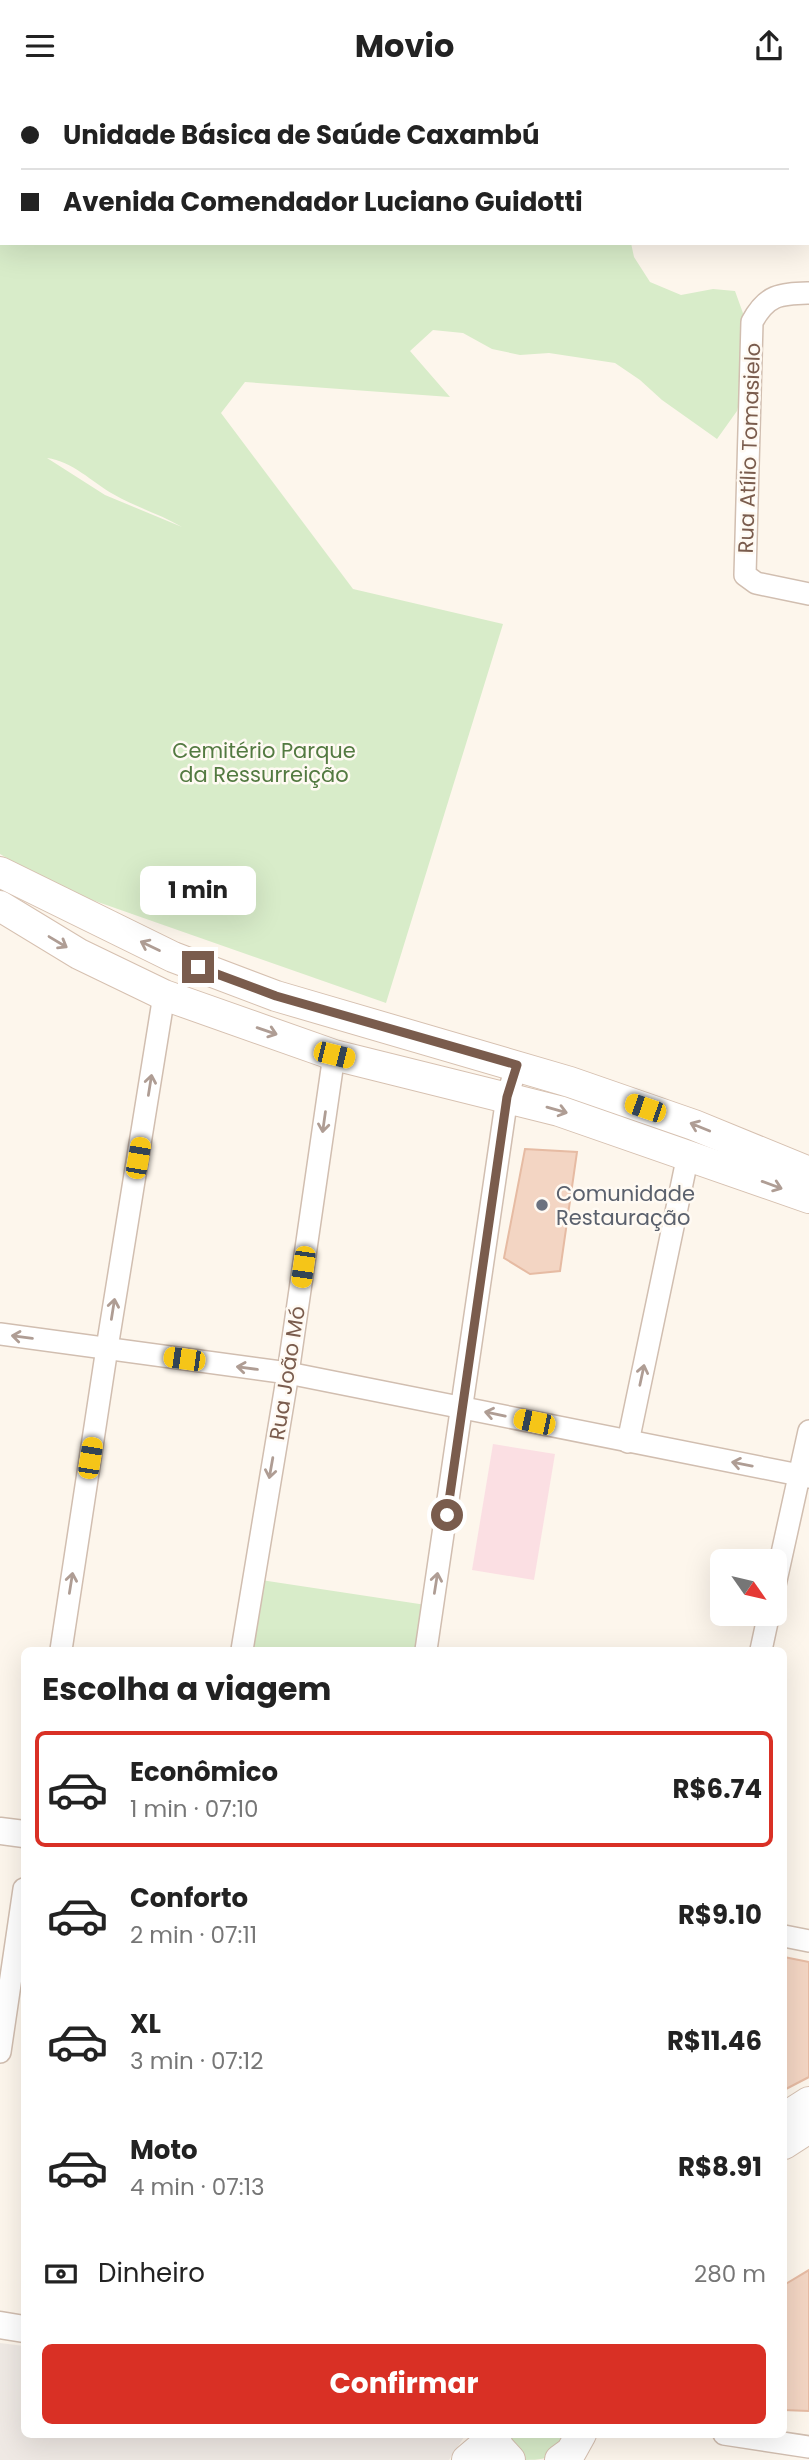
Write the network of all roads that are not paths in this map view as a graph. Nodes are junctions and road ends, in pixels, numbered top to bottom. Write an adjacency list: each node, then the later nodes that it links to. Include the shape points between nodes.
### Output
1 (262, 91): 2 (street)
2 (281, 91)
3 (809, 293): 4 (street, Rua Atílio Tomasielo, via 783,294 761,305 752,322 745,575 756,583)
4 (809, 594)
5 (0, 872): 9 (main road, one-way to 5, via 276,996 198,967)
6 (0, 906): 7 (main road, one-way to 7, via 79,954)
7 (164, 995): 8 (main road, one-way to 8); 15 (street, one-way to 7)
8 (334, 1055): 10 (main road); 16 (street, Rua João Mó, one-way to 16)
9 (517, 1065): 10 (street); 12 (main road, one-way to 9, via 694,1125)
10 (507, 1097): 11 (main road, one-way to 11); 17 (street)
11 (688, 1155): 13 (main road, one-way to 13); 19 (street, one-way to 11)
12 (809, 1172)
13 (809, 1198)
14 (0, 1334): 15 (street, one-way to 14)
15 (107, 1348): 16 (street, one-way to 15); 23 (street, one-way to 15)
16 (288, 1373): 17 (street); 24 (street, Rua João Mó, one-way to 24)
17 (463, 1407): 19 (street, one-way to 17); 25 (street, one-way to 17)
18 (809, 1431): 20 (street)
19 (628, 1442): 20 (street, one-way to 19)
20 (804, 1476): 21 (street)
21 (785, 1549)
22 (766, 1626): 26 (street)
23 (61, 1647)
24 (242, 1647)
25 (426, 1647)
26 (762, 1647)
27 (0, 1831): 28 (street)
28 (21, 1834)
29 (21, 1909): 32 (street)
30 (787, 1937): 31 (street)
31 (809, 1941)
32 (0, 2052)
33 (809, 2102): 34 (main road)
34 (787, 2116)
35 (809, 2128): 36 (main road)
36 (787, 2142)
37 (0, 2325): 38 (street)
38 (21, 2328)
39 (750, 2438): 41 (street)
40 (499, 2444): 42 (main road)
41 (809, 2447)
42 (467, 2460)

